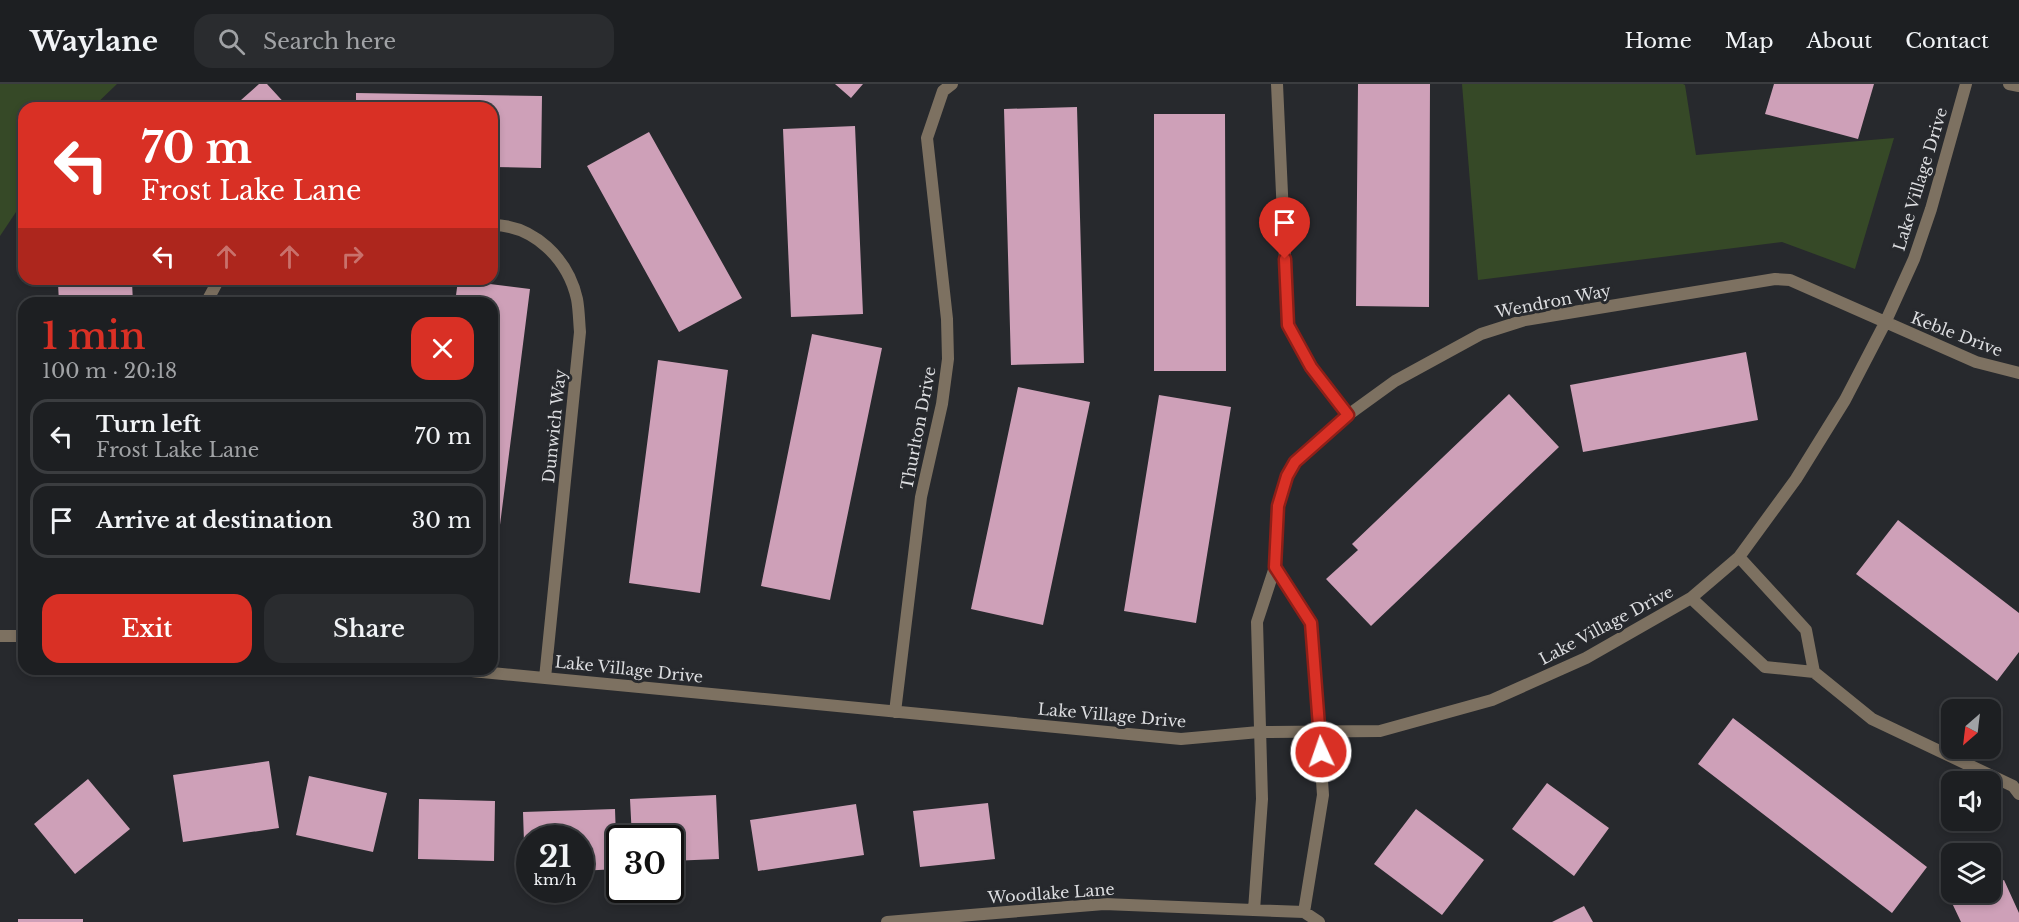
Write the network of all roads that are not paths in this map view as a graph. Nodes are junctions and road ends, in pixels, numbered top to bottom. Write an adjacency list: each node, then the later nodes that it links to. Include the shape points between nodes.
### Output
1 (952, 84): 18 (street, Thurlton Drive, via 943,91 927,138 948,359 921,497)
2 (1277, 84): 9 (street, via 1288,325 1311,367)
3 (1966, 84): 7 (street, Lake Village Drive, via 1914,259)
4 (2009, 84): 5 (street)
5 (2019, 86)
6 (498, 226): 17 (street, Dunwich Way, via 521,230 542,241 570,280 577,300 580,332)
7 (1885, 323): 8 (street, Keble Drive, via 1976,362); 9 (street, Wendron Way, via 1790,280 1775,279 1548,316 1481,334 1395,381); 10 (street, Lake Village Drive, via 1845,400 1796,479)
8 (2019, 373)
9 (1348, 415): 11 (street, Wendron Way, via 1295,462 1287,476 1278,506)
10 (1739, 557): 12 (street, Lake Village Drive); 15 (street, via 1806,630)
11 (1275, 567): 19 (street, via 1311,623); 20 (street, Wendron Way, via 1257,621)
12 (1690, 598): 15 (street, via 1766,667); 19 (street, Lake Village Drive, via 1586,658 1492,700 1380,731)
13 (0, 636): 14 (street)
14 (18, 636)
15 (1814, 672): 21 (street, via 1872,719)
16 (498, 674): 17 (street, Lake Village Drive)
17 (545, 678): 18 (street, Lake Village Drive)
18 (895, 712): 20 (street, Lake Village Drive, via 1181,739)
19 (1320, 730): 20 (street, Lake Village Drive); 23 (street, via 1323,795)
20 (1259, 732): 22 (street, via 1262,799)
21 (2017, 786)
22 (1254, 910): 23 (street, Woodlake Lane); 24 (street, Woodlake Lane, via 1104,904)
23 (1304, 912): 25 (street)
24 (887, 922)
25 (1319, 922)

